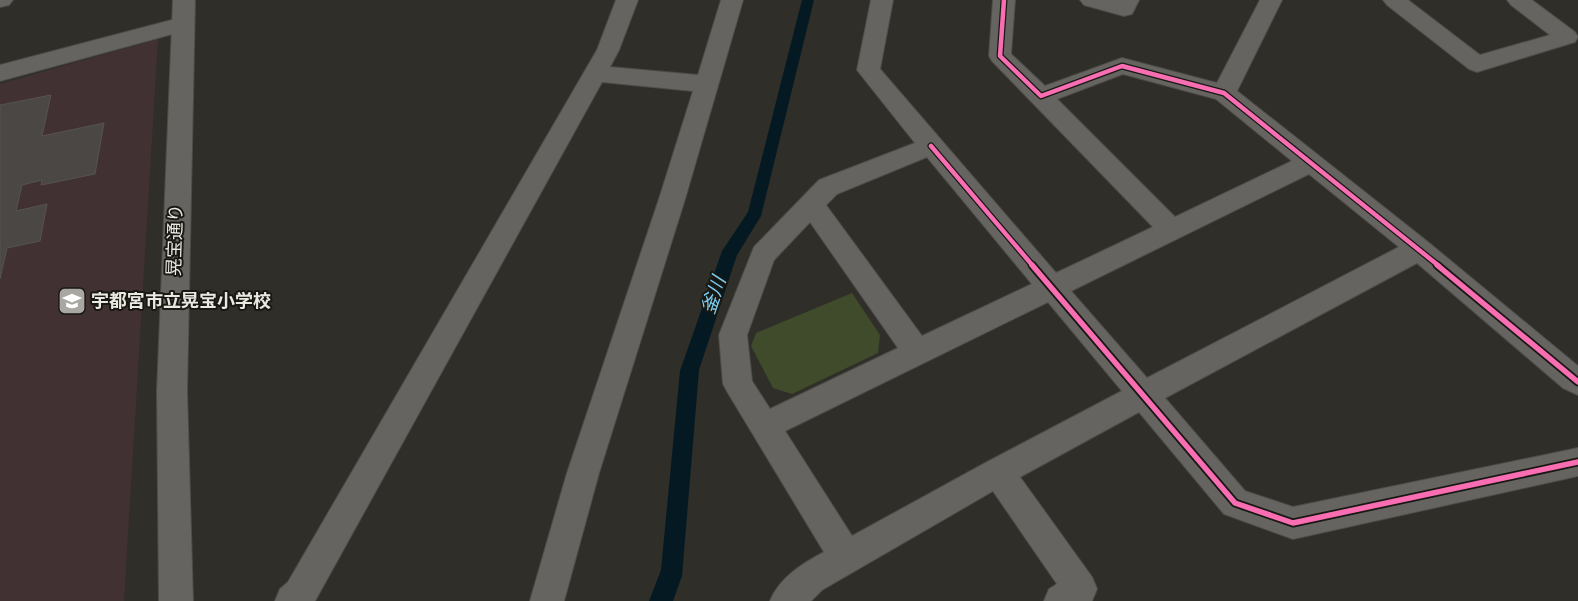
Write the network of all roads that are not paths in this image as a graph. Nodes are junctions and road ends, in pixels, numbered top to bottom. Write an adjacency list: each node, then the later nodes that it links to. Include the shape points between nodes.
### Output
1 (627, 0): 12 (street, via 608,50)
2 (732, 0): 13 (street)
3 (882, 0): 16 (street, via 868,70)
4 (1004, 0): 15 (street, via 1000,56)
5 (1091, 0): 6 (street, via 1124,9)
6 (1128, 0)
7 (1271, 0): 14 (street)
8 (1394, 0): 9 (street, via 1477,64 1567,37)
9 (1518, 0)
10 (184, 12): 11 (street); 29 (street, 晃宝通り, via 172,391)
11 (0, 73)
12 (594, 73): 13 (street); 30 (street, via 305,585)
13 (707, 84): 31 (street)
14 (1224, 93): 15 (street, via 1122,66); 17 (street)
15 (1041, 96): 19 (street)
16 (930, 146): 18 (street, via 828,188); 21 (street)
17 (1310, 163): 19 (street); 20 (street)
18 (811, 204): 22 (street); 25 (street, via 763,256 733,335 738,384)
19 (1172, 230): 21 (street)
20 (1419, 249): 23 (street); 24 (street)
21 (1052, 288): 22 (street); 24 (street)
22 (918, 353): 25 (street)
23 (1578, 382)
24 (1143, 396): 26 (street, via 1235,503 1293,523); 27 (street)
25 (765, 426): 28 (street)
26 (1578, 462)
27 (998, 472): 28 (street); 33 (street, via 1080,589)
28 (846, 557): 32 (street, via 810,578)
29 (176, 601)
30 (292, 601)
31 (547, 601)
32 (786, 601)
33 (1061, 601)

